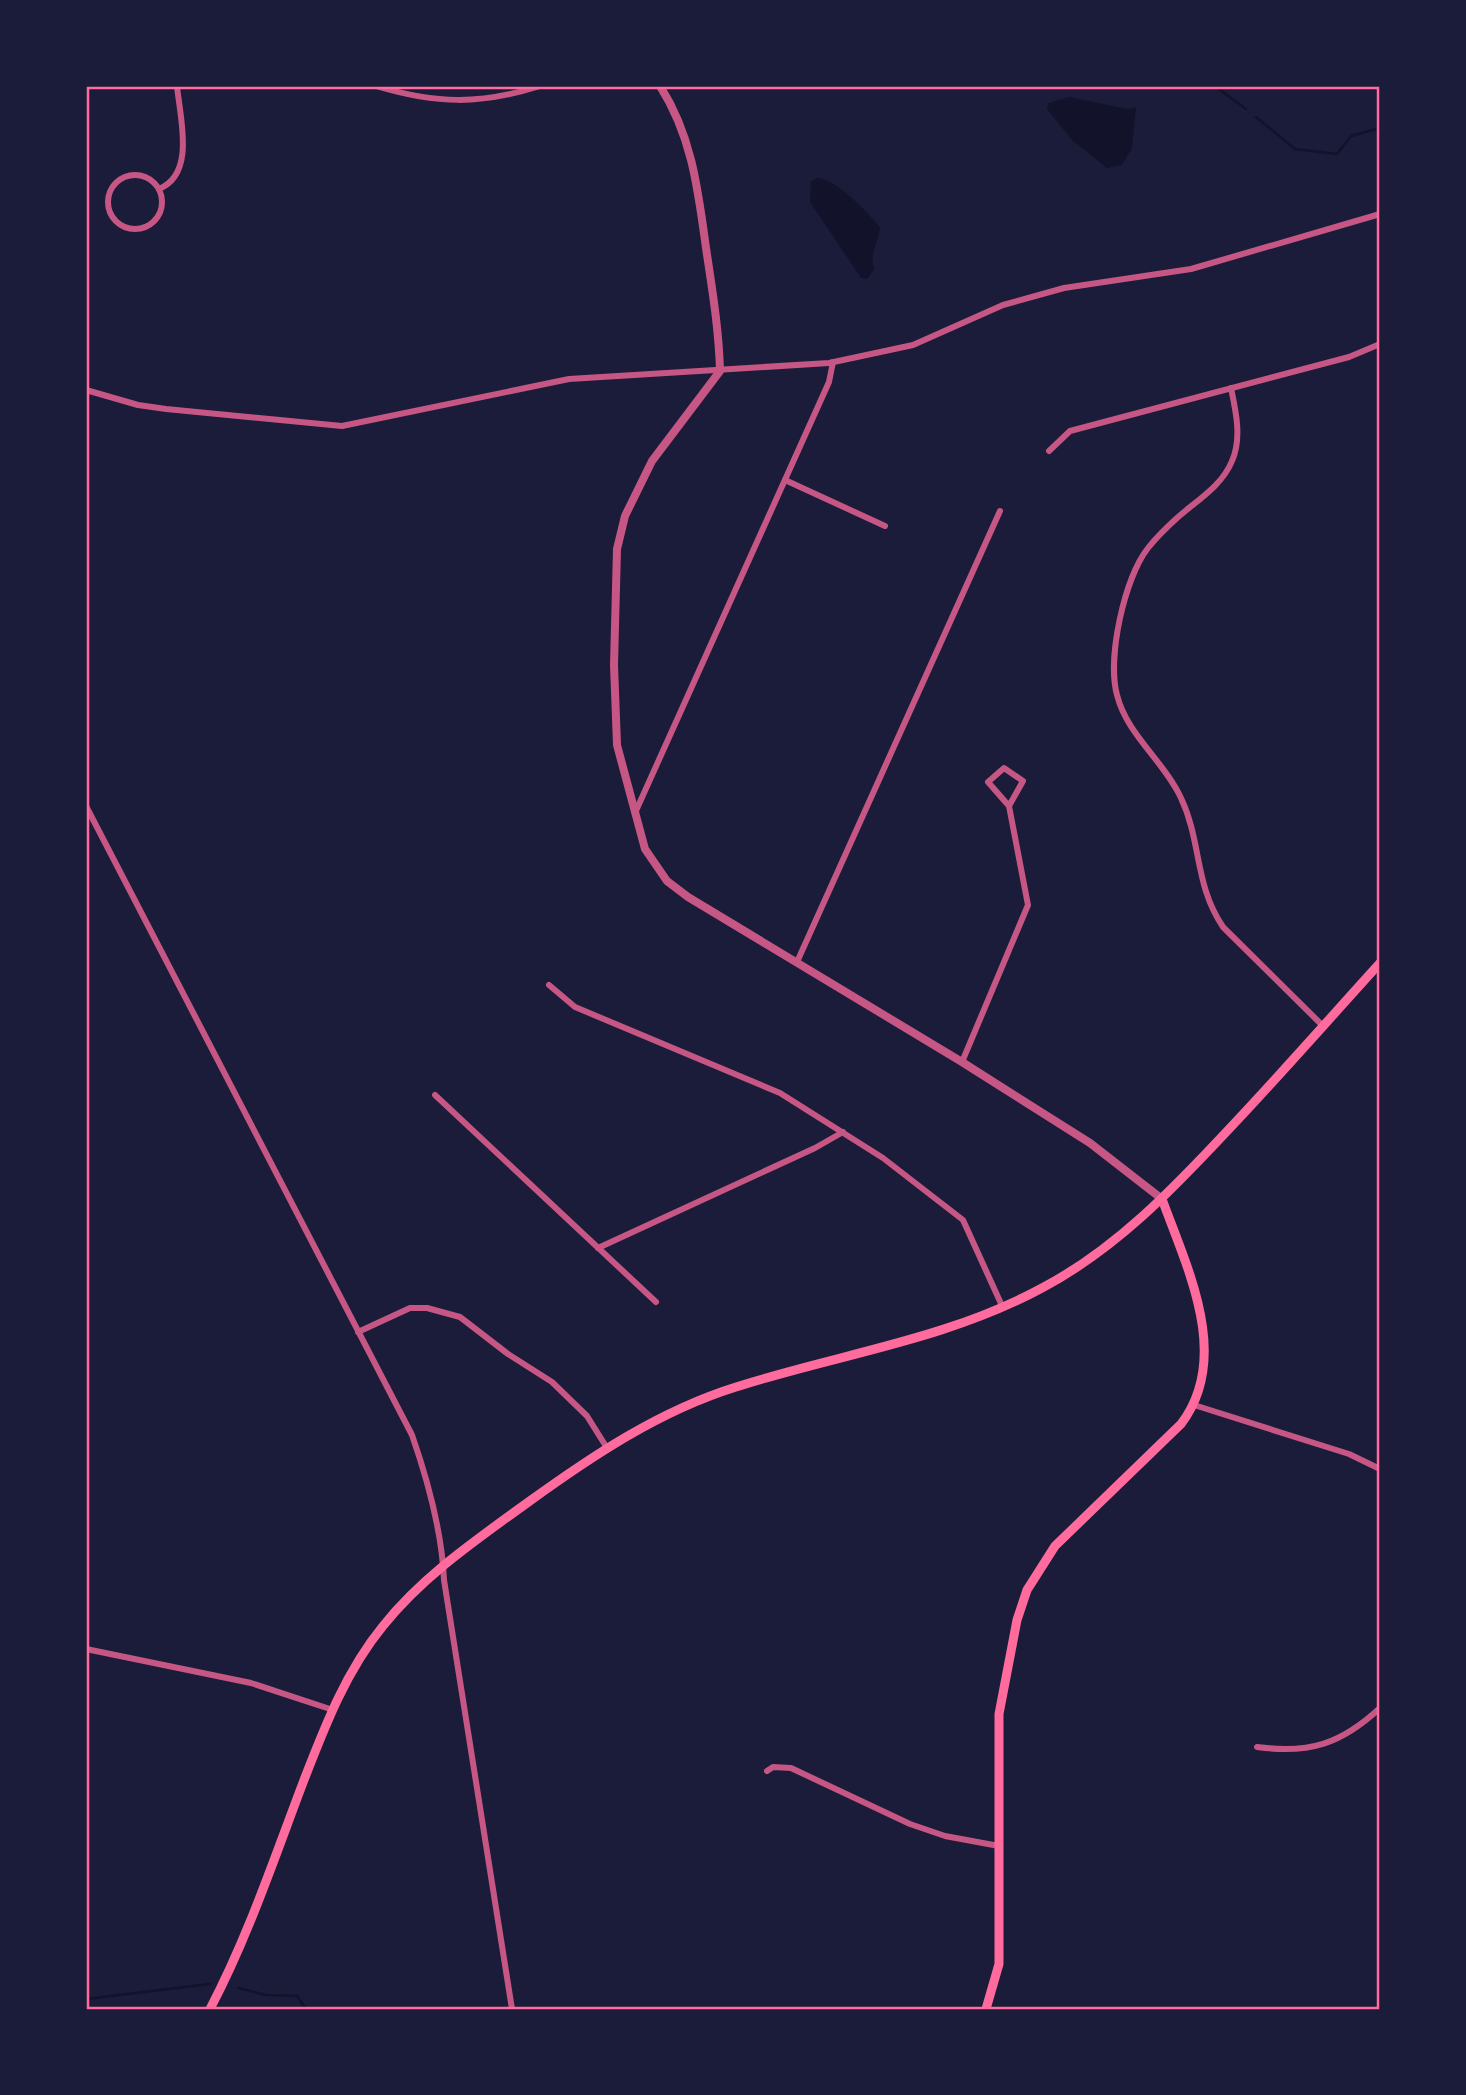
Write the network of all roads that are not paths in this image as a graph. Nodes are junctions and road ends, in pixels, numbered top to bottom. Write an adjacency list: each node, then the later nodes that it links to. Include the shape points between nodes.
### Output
1 (177, 86): 5 (street, via 182,164 170,184)
2 (376, 86): 3 (street, via 447,102 506,96)
3 (540, 86)
4 (660, 86): 9 (street, via 673,105 690,149)
5 (159, 189): 5 (street, via 161,210 148,226 127,228 111,215 109,194 122,178 143,176)
6 (1380, 214): 8 (street, via 1191,269 1064,288 1003,305 913,345)
7 (1380, 344): 10 (street, via 1349,357)
8 (833, 362): 9 (street); 13 (street, via 829,382)
9 (720, 370): 11 (street, via 569,379 342,426 166,409); 18 (street, via 652,461 619,537 615,720 620,760)
10 (1231, 388): 12 (street, via 1070,431); 22 (street, via 1237,420 1233,461 1146,550 1115,639 1114,680 1123,714 1181,798 1195,838 1203,889 1214,915)
11 (86, 390)
12 (1049, 451)
13 (785, 480): 15 (street); 18 (street)
14 (1000, 511): 19 (street)
15 (885, 526)
16 (86, 806): 30 (street)
17 (1009, 806): 17 (street, via 1023,780 1004,768 988,782); 23 (street, via 1028,905)
18 (635, 813): 19 (street, via 645,849 667,881)
19 (797, 962): 23 (street)
20 (1380, 964): 22 (main road)
21 (550, 985): 25 (street, via 575,1007 760,1083)
22 (1323, 1026): 26 (main road)
23 (962, 1062): 26 (street, via 1106,1154)
24 (435, 1095): 27 (street)
25 (843, 1132): 27 (street); 29 (street, via 963,1220)
26 (1162, 1199): 29 (main road, via 1111,1244); 31 (main road, via 1201,1320 1202,1376)
27 (598, 1248): 28 (street)
28 (656, 1302)
29 (1003, 1308): 32 (main road, via 921,1338 730,1389)
30 (358, 1332): 32 (street, via 410,1308 460,1317 552,1382 587,1416); 34 (street, via 412,1435)
31 (1194, 1405): 33 (street, via 1349,1454); 40 (main road, via 1157,1449 1055,1546 1027,1590 999,1714)
32 (607, 1448): 34 (main road)
33 (1380, 1469)
34 (444, 1564): 37 (main road, via 382,1627); 42 (street)
35 (86, 1649): 37 (street, via 251,1683)
36 (1380, 1707): 38 (street, via 1329,1744 1284,1750)
37 (333, 1710): 41 (main road)
38 (1257, 1747)
39 (767, 1771): 40 (street, via 791,1768 910,1824)
40 (999, 1846): 43 (main road, via 999,1964)
41 (210, 2009)
42 (512, 2009)
43 (986, 2009)

